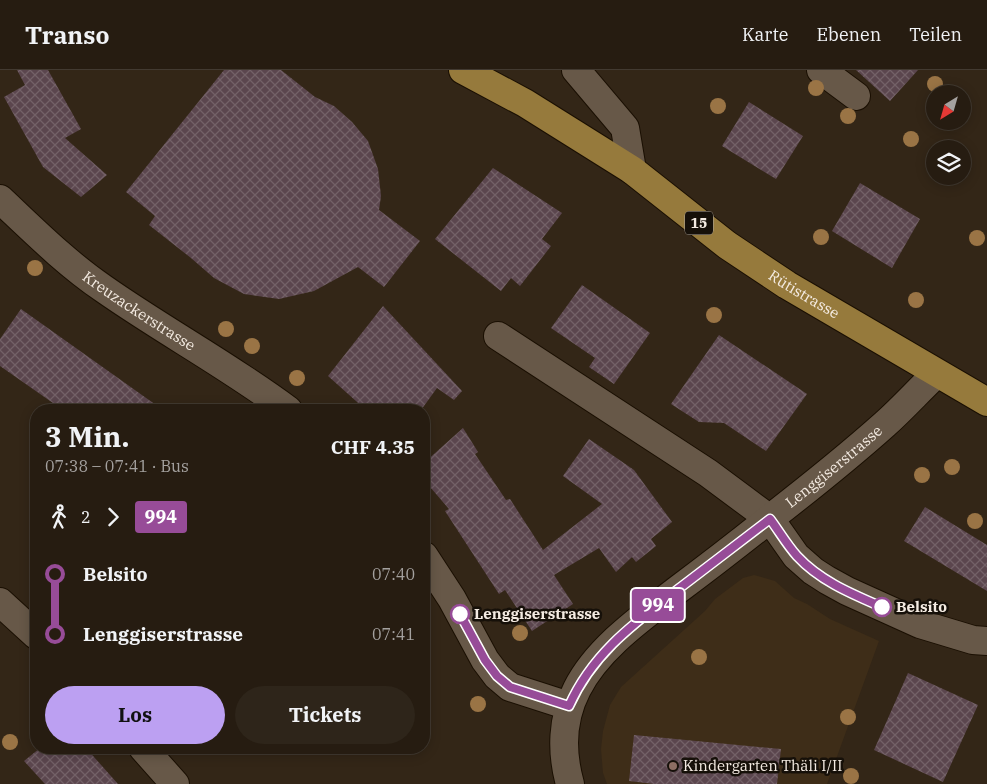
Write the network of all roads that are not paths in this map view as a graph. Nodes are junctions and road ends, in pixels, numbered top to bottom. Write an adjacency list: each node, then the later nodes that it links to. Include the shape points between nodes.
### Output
1 (463, 70): 5 (main road, Rütistrasse / 15, via 525,103)
2 (576, 70): 5 (street, via 625,128)
3 (821, 70): 4 (street)
4 (856, 96)
5 (632, 170): 8 (main road, Rütistrasse / 15, via 727,245 779,280)
6 (0, 200): 10 (street, Kreuzackerstrasse, via 58,255 104,289)
7 (498, 336): 11 (street, via 708,473)
8 (936, 374): 9 (main road, Rütistrasse / 15); 11 (street, Lenggiserstrasse, via 885,424)
9 (987, 402)
10 (280, 404)
11 (770, 519): 15 (street, via 796,556 827,580 920,624); 16 (street, Lenggiserstrasse, via 612,645 588,672)
12 (430, 565): 16 (street, via 497,676 510,687)
13 (0, 602): 14 (street)
14 (30, 630)
15 (987, 641)
16 (569, 706): 19 (street, Lenggiserstrasse, via 565,726 565,766)
17 (148, 754): 18 (street)
18 (176, 784)
19 (570, 784)

